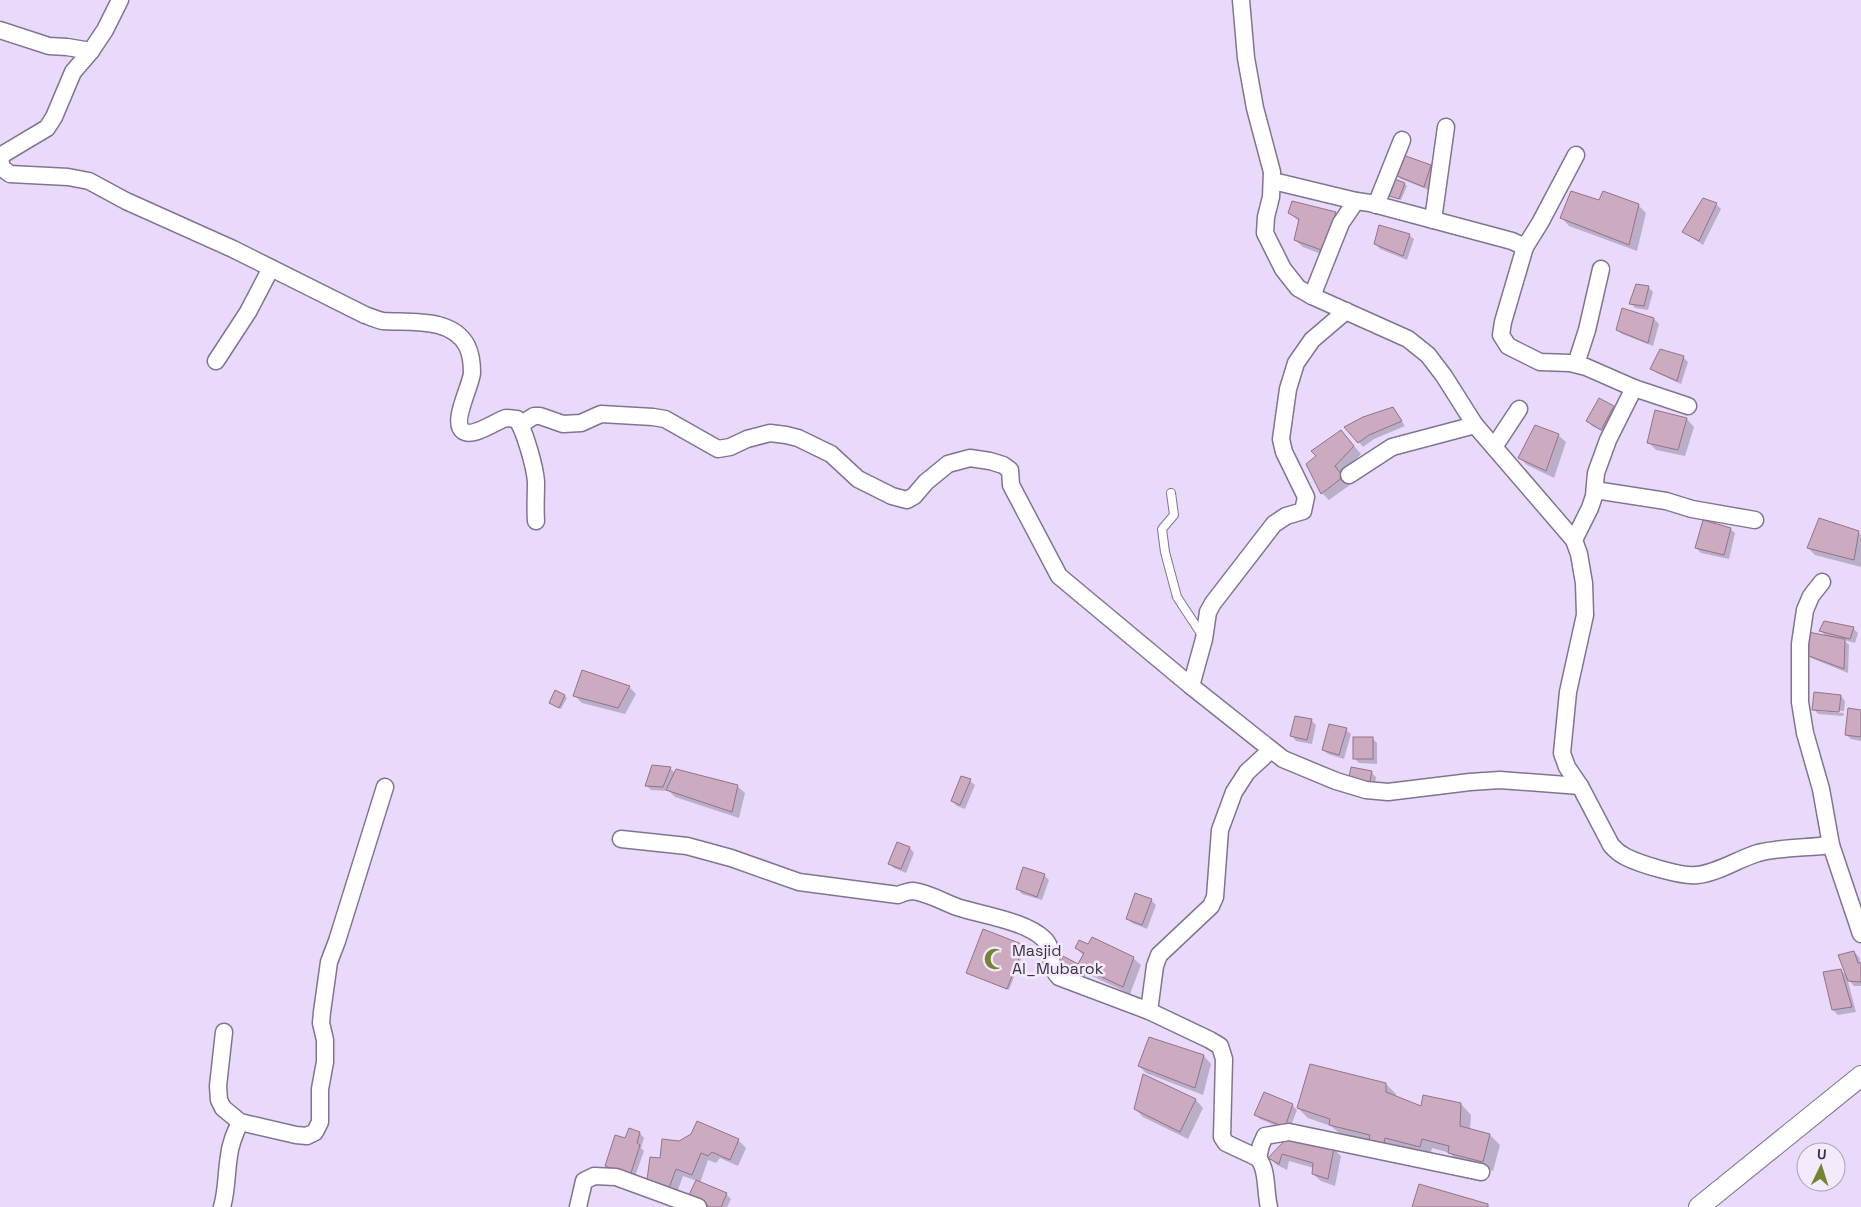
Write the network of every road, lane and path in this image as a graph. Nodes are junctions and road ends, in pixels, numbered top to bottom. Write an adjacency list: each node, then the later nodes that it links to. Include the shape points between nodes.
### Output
1 (120, 0): 4 (street)
2 (1241, 0): 9 (street, via 1246,58 1255,108 1271,162)
3 (0, 30): 4 (street, via 49,46)
4 (91, 51): 8 (street, via 73,72 47,128)
5 (1446, 127): 12 (street)
6 (1402, 140): 11 (street)
7 (1576, 155): 13 (street)
8 (0, 157): 14 (street, via 2,168 10,174 89,181)
9 (1272, 181): 10 (street); 16 (street, via 1265,233 1283,269 1298,288)
10 (1356, 201): 11 (street); 16 (street, via 1341,223)
11 (1376, 205): 12 (street)
12 (1433, 220): 13 (street)
13 (1525, 247): 19 (street, via 1501,336 1508,346 1540,362)
14 (271, 268): 18 (street, via 248,312); 23 (street, via 365,315 381,320 439,325 454,332 466,345 472,373 459,425 469,433 508,418 517,419)
15 (1601, 269): 19 (street)
16 (1312, 296): 17 (street)
17 (1346, 311): 24 (street, via 1408,339 1428,355); 33 (street, via 1312,340 1296,363 1288,389 1281,439 1306,497 1303,511 1286,516 1262,537 1212,603)
18 (216, 361)
19 (1576, 364): 20 (street)
20 (1634, 388): 21 (street); 27 (street, via 1608,440 1596,472)
21 (1688, 406)
22 (1519, 409): 25 (street)
23 (520, 424): 30 (street, via 533,463); 34 (street, via 534,416 563,424 581,423 601,414 653,417 665,419 718,449 770,433 786,435 831,454 858,479 907,500 948,464 970,458 1003,465 1010,470 1010,485 1059,576)
24 (1476, 425): 25 (street); 26 (street, via 1392,447)
25 (1494, 447): 31 (street)
26 (1349, 475)
27 (1594, 490): 29 (street, via 1666,500 1692,509); 31 (street, via 1590,508)
28 (1171, 493): 33 (lane, via 1174,515 1162,529 1165,552 1177,597)
29 (1755, 520)
30 (536, 521)
31 (1574, 540): 36 (street, via 1584,583 1585,615 1568,692 1562,753)
32 (1822, 582): 39 (street, via 1805,610 1800,644 1800,702)
33 (1204, 639): 34 (street)
34 (1190, 686): 35 (street)
35 (1272, 750): 36 (street, via 1283,759 1366,790 1388,792 1500,780); 41 (street, via 1247,772 1234,792 1220,830 1215,897 1211,906 1160,955 1155,966)
36 (1580, 786): 39 (street, via 1616,850 1649,865 1688,875 1708,873 1759,853)
37 (385, 787): 44 (street, via 329,962 321,1023 325,1062 319,1127 307,1136)
38 (621, 839): 41 (street, via 687,846 799,882 898,895 913,891 936,897 1039,935 1049,944 1051,966 1059,977)
39 (1831, 844): 40 (street)
40 (1861, 934)
41 (1149, 1011): 45 (street, via 1220,1046 1224,1059 1222,1138)
42 (224, 1032): 44 (street, via 218,1078 219,1100 223,1108)
43 (1861, 1076): 51 (street)
44 (240, 1122): 47 (street, via 232,1140)
45 (1258, 1158): 46 (street, via 1265,1136 1289,1132); 50 (street, via 1264,1168)
46 (1481, 1172)
47 (222, 1207)
48 (578, 1207): 49 (street, via 584,1181 594,1176 616,1177)
49 (698, 1207)
50 (1269, 1207)
51 (1699, 1207)

